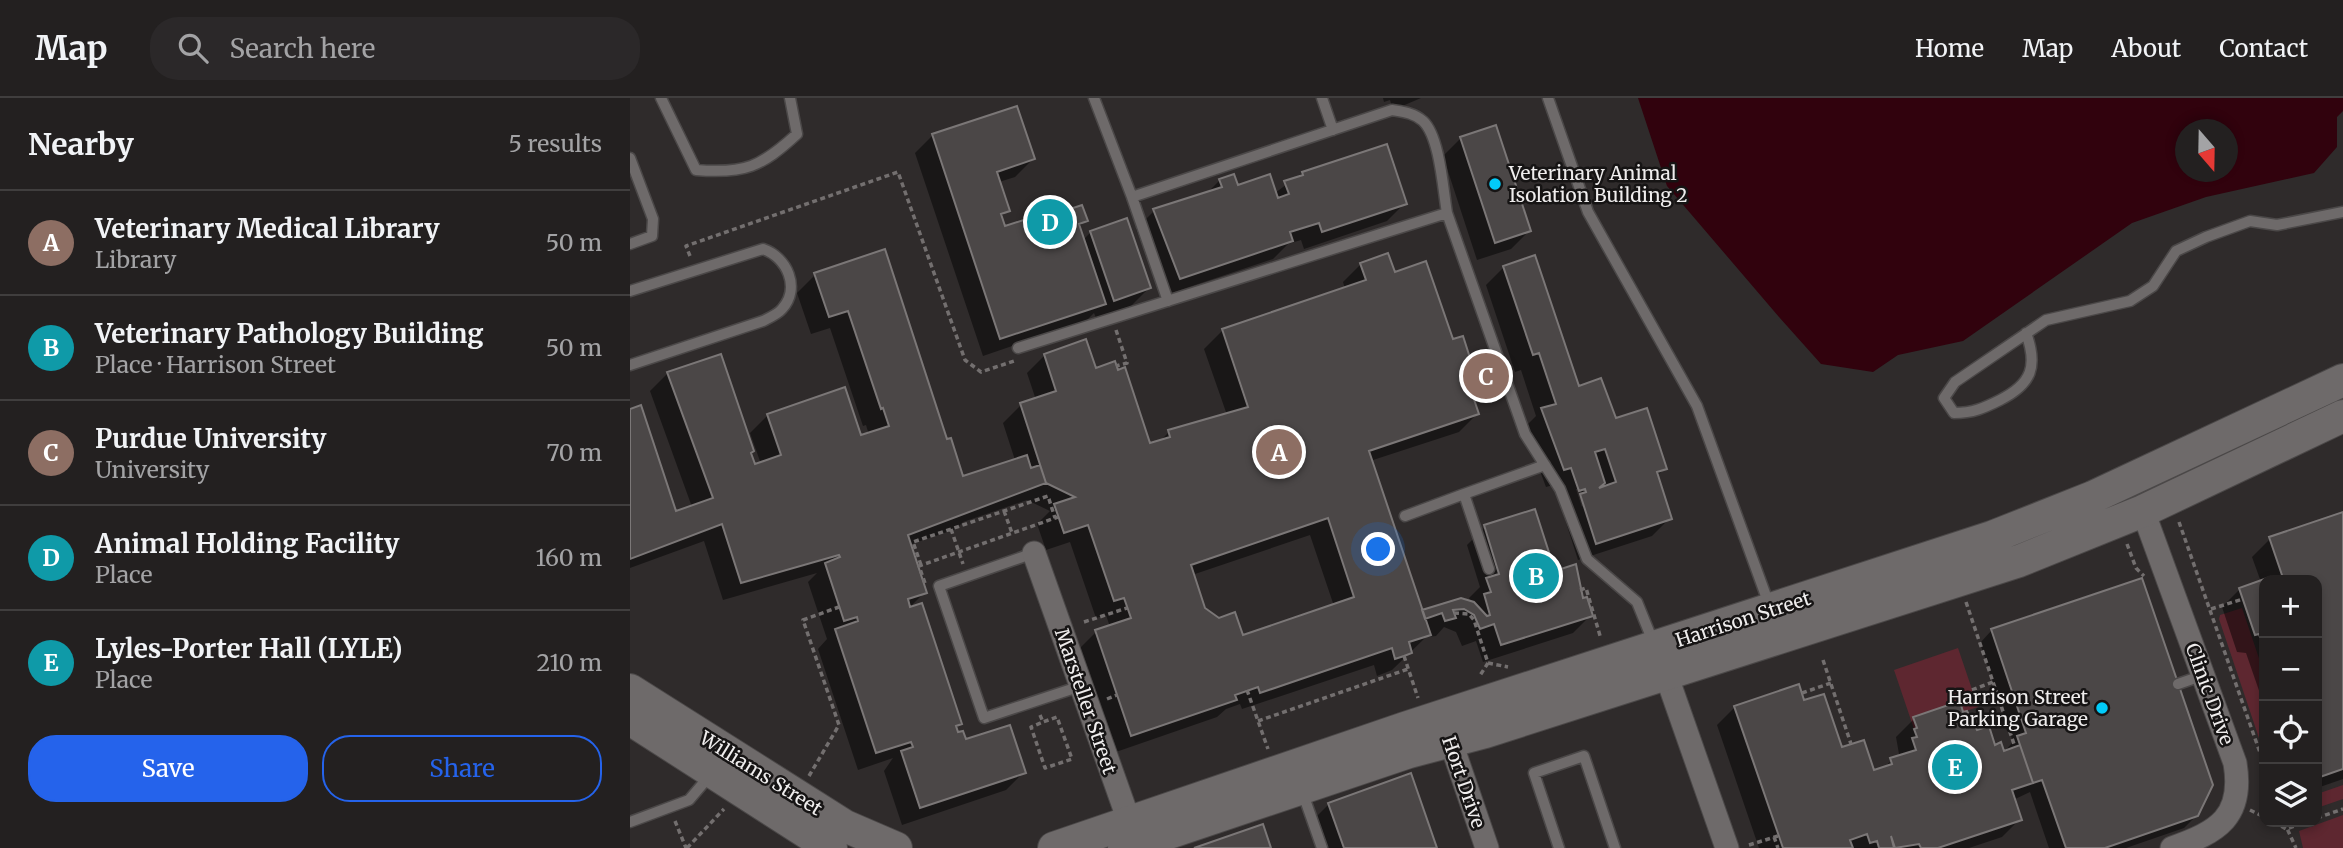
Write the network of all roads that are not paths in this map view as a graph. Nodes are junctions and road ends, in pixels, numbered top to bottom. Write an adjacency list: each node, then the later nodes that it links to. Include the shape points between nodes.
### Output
1 (662, 98): 2 (lane, via 696,170 730,173 769,159 797,134)
2 (790, 98)
3 (1094, 98): 8 (lane)
4 (1322, 98): 6 (lane)
5 (1548, 98): 26 (lane, via 1588,212 1697,406)
6 (1333, 130): 8 (lane); 10 (lane, via 1392,110 1412,113 1426,123 1436,145)
7 (630, 158): 11 (lane, via 653,219 652,236)
8 (1132, 197): 13 (lane)
9 (2343, 212): 14 (lane, via 2277,225 2250,221 2233,225 2176,251 2153,286 2130,302 2046,320)
10 (1447, 213): 13 (lane); 20 (lane, via 1525,434)
11 (630, 244)
12 (630, 291): 16 (lane, via 763,249 785,264 791,283 791,295 782,310 763,321)
13 (1168, 301): 15 (lane)
14 (2026, 333): 14 (lane, via 1955,382 1944,398 1954,413 1975,413 2018,391 2032,364)
15 (1018, 348)
16 (630, 365)
17 (2343, 380): 18 (main road, Harrison Street)
18 (2295, 400): 22 (main road, via 2220,456 2146,491 2140,499); 26 (main road, Harrison Street, via 2047,516)
19 (2343, 416): 22 (main road, Harrison Street)
20 (1545, 465): 21 (lane); 27 (lane, via 1560,489 1587,559 1637,602)
21 (1464, 494): 23 (lane); 25 (lane)
22 (2143, 511): 27 (main road, Harrison Street, via 2019,561); 28 (street, Clinic Drive)
23 (1405, 516)
24 (1034, 553): 30 (street, Marsteller Street); 30 (lane, via 939,586 984,718)
25 (1489, 569)
26 (1771, 610): 27 (main road, Harrison Street)
27 (1661, 660): 33 (main road, Harrison Street); 38 (street)
28 (2204, 675): 29 (lane); 46 (street, Clinic Drive, via 2235,763 2238,787 2235,803 2215,830)
29 (2178, 684)
30 (1081, 686): 37 (street, Marsteller Street)
31 (630, 690): 40 (main road, Williams Street, via 845,826)
32 (630, 719): 34 (main road, Williams Street)
33 (1438, 721): 35 (main road, Harrison Street); 37 (main road, Harrison Street); 43 (street, Hort Drive)
34 (713, 772): 36 (lane, via 696,795); 39 (main road, Williams Street)
35 (1301, 788): 37 (main road, Harrison Street); 42 (lane)
36 (630, 822)
37 (1132, 840): 41 (main road)
38 (1738, 847)
39 (829, 848)
40 (895, 848)
41 (1054, 848)
42 (1322, 848)
43 (1487, 848)
44 (1559, 848): 45 (lane, via 1534,773 1584,756)
45 (1615, 848)
46 (2172, 848)

